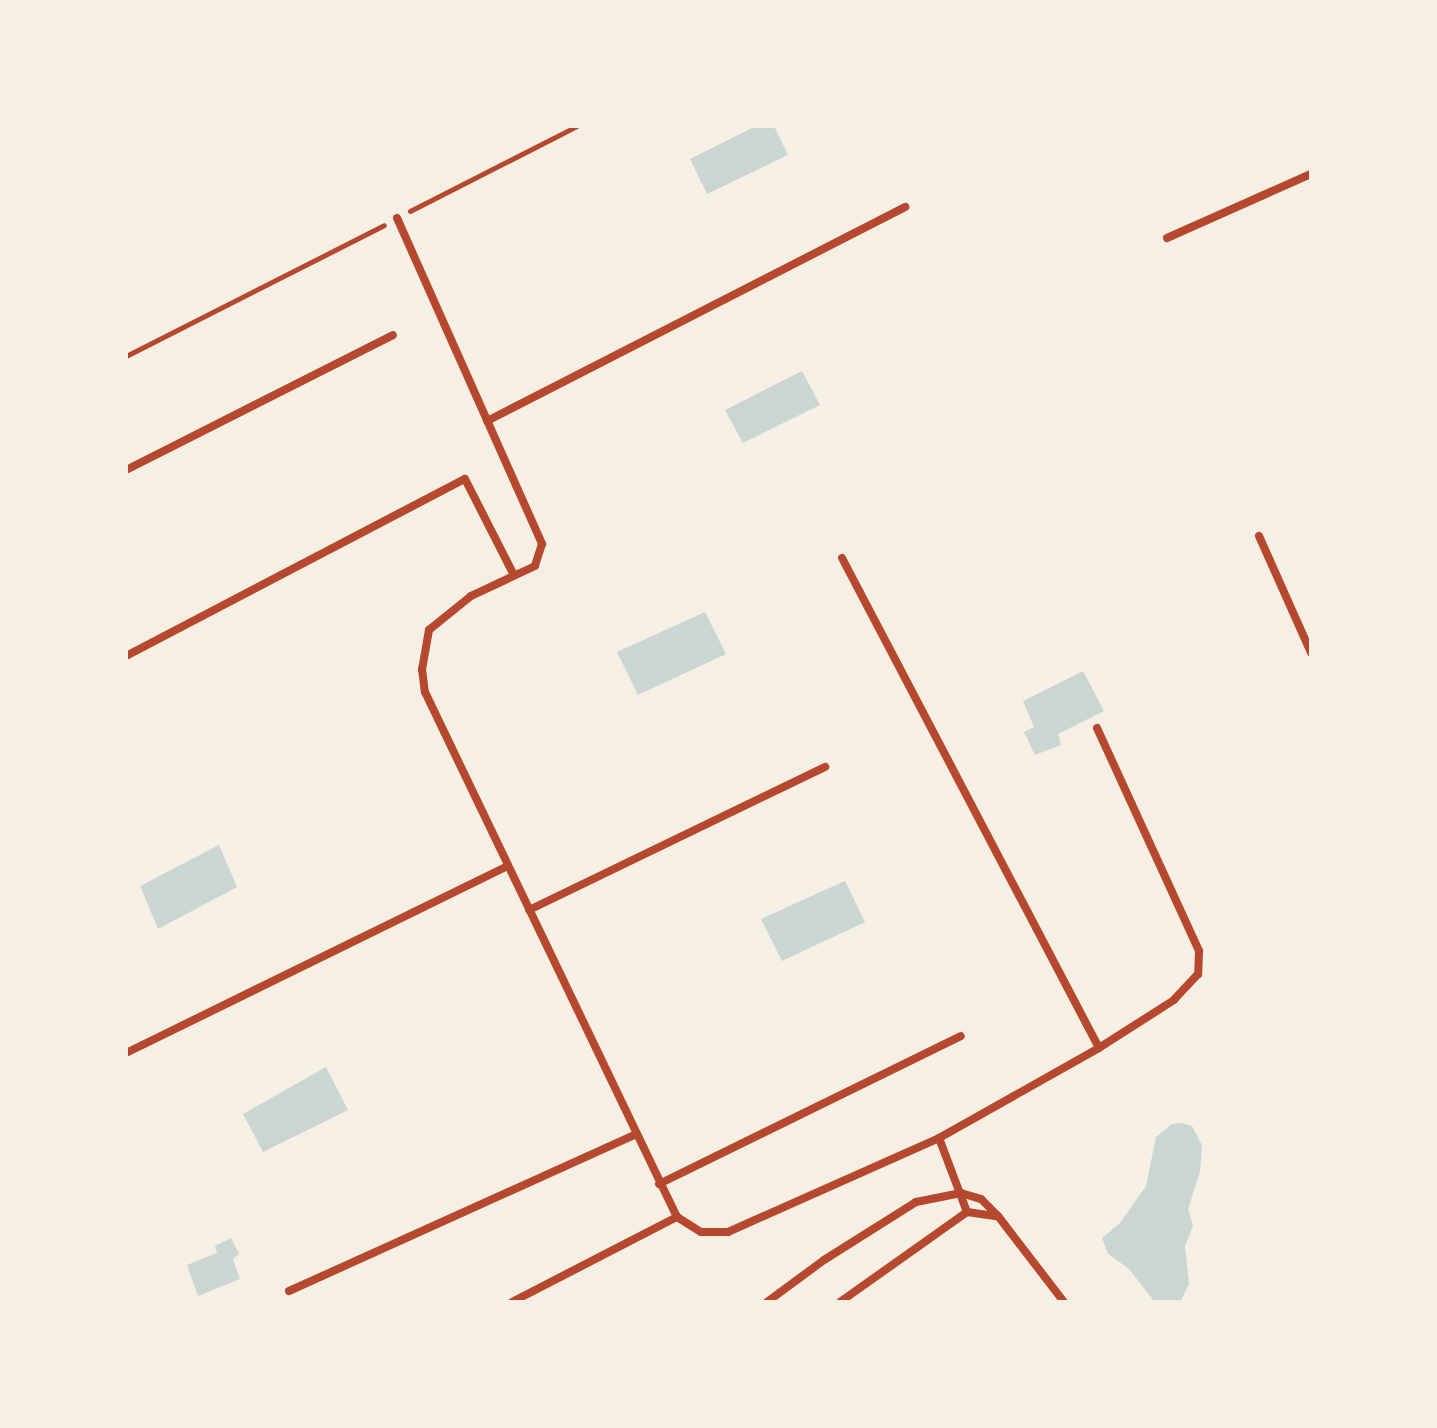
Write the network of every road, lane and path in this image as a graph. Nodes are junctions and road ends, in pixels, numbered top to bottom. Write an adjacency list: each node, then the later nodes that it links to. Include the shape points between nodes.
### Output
1 (577, 126): 4 (path)
2 (1311, 174): 5 (street)
3 (906, 207): 8 (street)
4 (397, 218): 7 (path); 8 (street)
5 (1167, 238)
6 (393, 335): 9 (street)
7 (126, 356)
8 (487, 421): 12 (street, via 542,544 535,566)
9 (126, 470)
10 (1259, 536): 13 (street)
11 (842, 558): 20 (street)
12 (514, 575): 14 (street, via 465,479); 17 (street, via 471,596 429,630 422,669 425,692)
13 (1311, 653)
14 (126, 656)
15 (1097, 728): 20 (street, via 1199,951 1198,974 1174,1000)
16 (825, 767): 18 (street)
17 (508, 866): 18 (street); 21 (street)
18 (529, 910): 22 (street)
19 (961, 1036): 24 (street)
20 (1099, 1048): 23 (street)
21 (126, 1053)
22 (636, 1134): 24 (street); 29 (street)
23 (939, 1138): 25 (street); 28 (street, via 728,1232 701,1232)
24 (659, 1184): 28 (street)
25 (961, 1193): 26 (street); 27 (street, via 981,1199); 32 (street, via 916,1202)
26 (967, 1212): 27 (street); 30 (street)
27 (998, 1216): 33 (street)
28 (677, 1217): 31 (street)
29 (289, 1291)
30 (844, 1301)
31 (512, 1302)
32 (767, 1302)
33 (1064, 1302)

